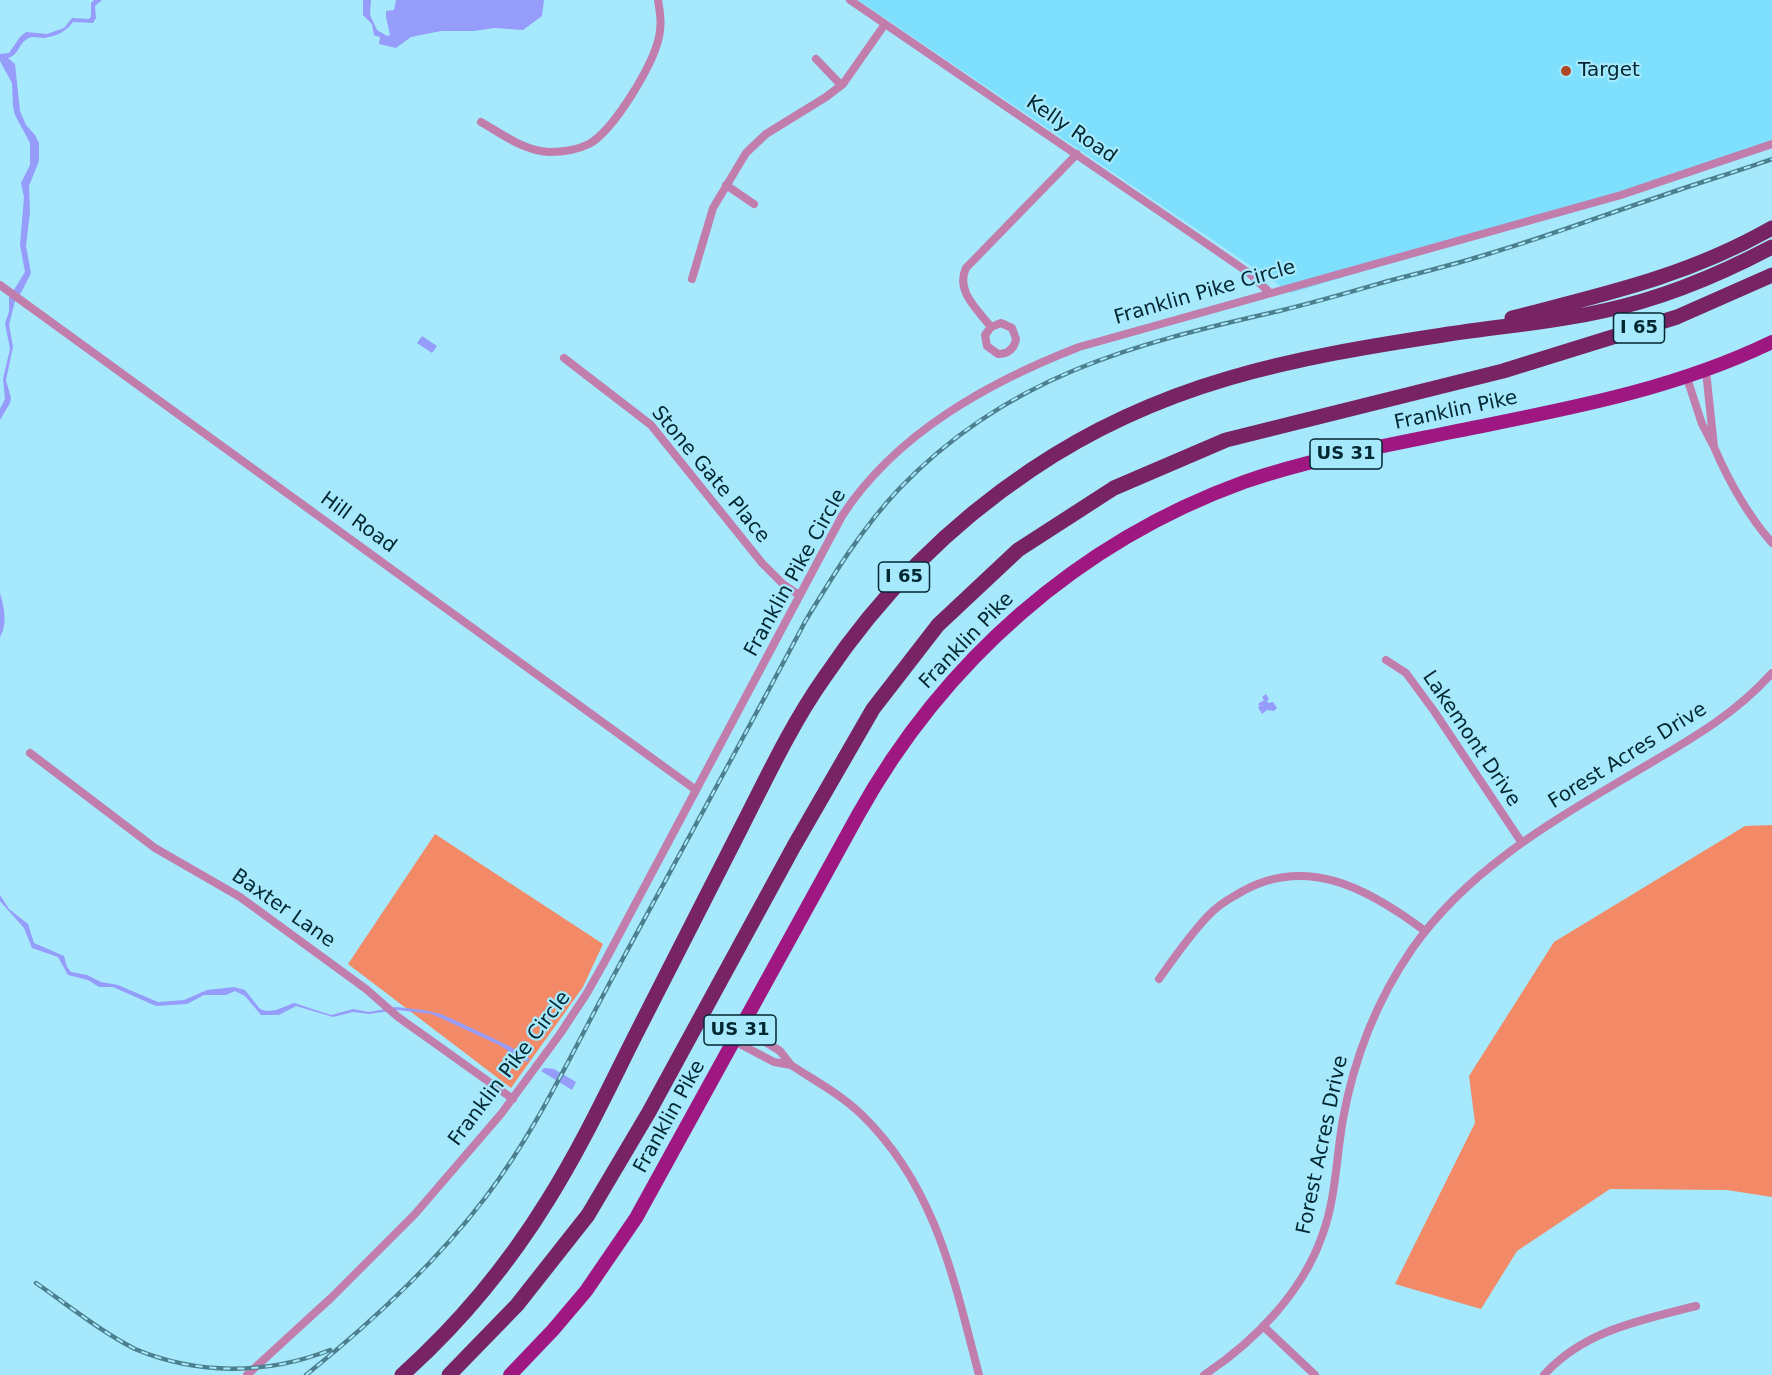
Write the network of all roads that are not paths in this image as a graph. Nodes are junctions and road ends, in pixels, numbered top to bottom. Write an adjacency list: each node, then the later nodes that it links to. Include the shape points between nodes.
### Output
1 (658, 0): 6 (street, via 661,22 654,54 614,121 596,139 577,148 538,151)
2 (850, 0): 3 (street, Kelly Road)
3 (885, 24): 5 (street); 8 (street, Kelly Road)
4 (816, 59): 5 (street)
5 (841, 85): 9 (street, via 760,138)
6 (482, 122)
7 (1772, 144): 16 (street, Franklin Pike Circle, via 1622,195)
8 (1077, 154): 16 (street, Kelly Road, via 1249,273); 17 (street, via 966,268 964,289)
9 (726, 185): 10 (street); 14 (street, via 708,219)
10 (754, 204)
11 (1772, 228): 18 (highway, via 1720,255 1638,286)
12 (1772, 247): 18 (highway, I 65, via 1701,280 1626,306 1562,319)
13 (1772, 275): 41 (highway, I 65, via 1677,317 1503,371 1226,440 1114,488 1018,550 938,625 873,709 588,1215 517,1305)
14 (692, 279)
15 (0, 285): 29 (street, Hill Road)
16 (1269, 292): 25 (street, Franklin Pike Circle, via 1079,347 1012,374 969,398 902,449 858,493)
17 (991, 327)
18 (1446, 334): 40 (highway, I 65, via 1275,365 1218,380 1149,406 1034,468 970,516 921,560 850,641 796,722 584,1136 541,1212 476,1299)
19 (1772, 342): 21 (main road, Franklin Pike / US 31)
20 (564, 358): 25 (street, Stone Gate Place, via 651,425 762,563)
21 (1706, 371): 22 (main road, Franklin Pike / US 31); 23 (street)
22 (1687, 378): 23 (street); 33 (main road, Franklin Pike / US 31, via 1589,404 1269,474 1183,508 1076,569 982,648 910,733 861,810)
23 (1714, 447): 24 (street, via 1731,484)
24 (1772, 543)
25 (799, 595): 29 (street, Franklin Pike Circle)
26 (1386, 660): 30 (street, Lakemont Drive, via 1406,673)
27 (1772, 673): 30 (street, Forest Acres Drive, via 1739,705 1704,730)
28 (30, 753): 36 (street, Baxter Lane, via 155,848 240,897)
29 (696, 790): 36 (street, Franklin Pike Circle, via 587,993)
30 (1522, 843): 31 (street, Forest Acres Drive, via 1483,872)
31 (1425, 931): 32 (street, via 1347,885 1314,876 1264,880 1215,909); 38 (street, Forest Acres Drive, via 1391,982 1360,1054 1345,1110 1330,1208 1319,1243 1296,1285)
32 (1159, 979)
33 (741, 1027): 34 (main road, Franklin Pike / US 31); 35 (street, via 780,1051)
34 (734, 1041): 35 (street, via 774,1062); 42 (main road, Franklin Pike / US 31, via 620,1244 572,1308)
35 (791, 1065): 43 (street, via 863,1115 919,1189 945,1252)
36 (513, 1099): 39 (street, Franklin Pike Circle, via 386,1245)
37 (1696, 1306): 46 (street, via 1587,1340)
38 (1263, 1326): 44 (street, Forest Acres Drive); 45 (street)
39 (247, 1375)
40 (402, 1375)
41 (449, 1375)
42 (510, 1375)
43 (980, 1375)
44 (1204, 1375)
45 (1316, 1375)
46 (1544, 1375)

